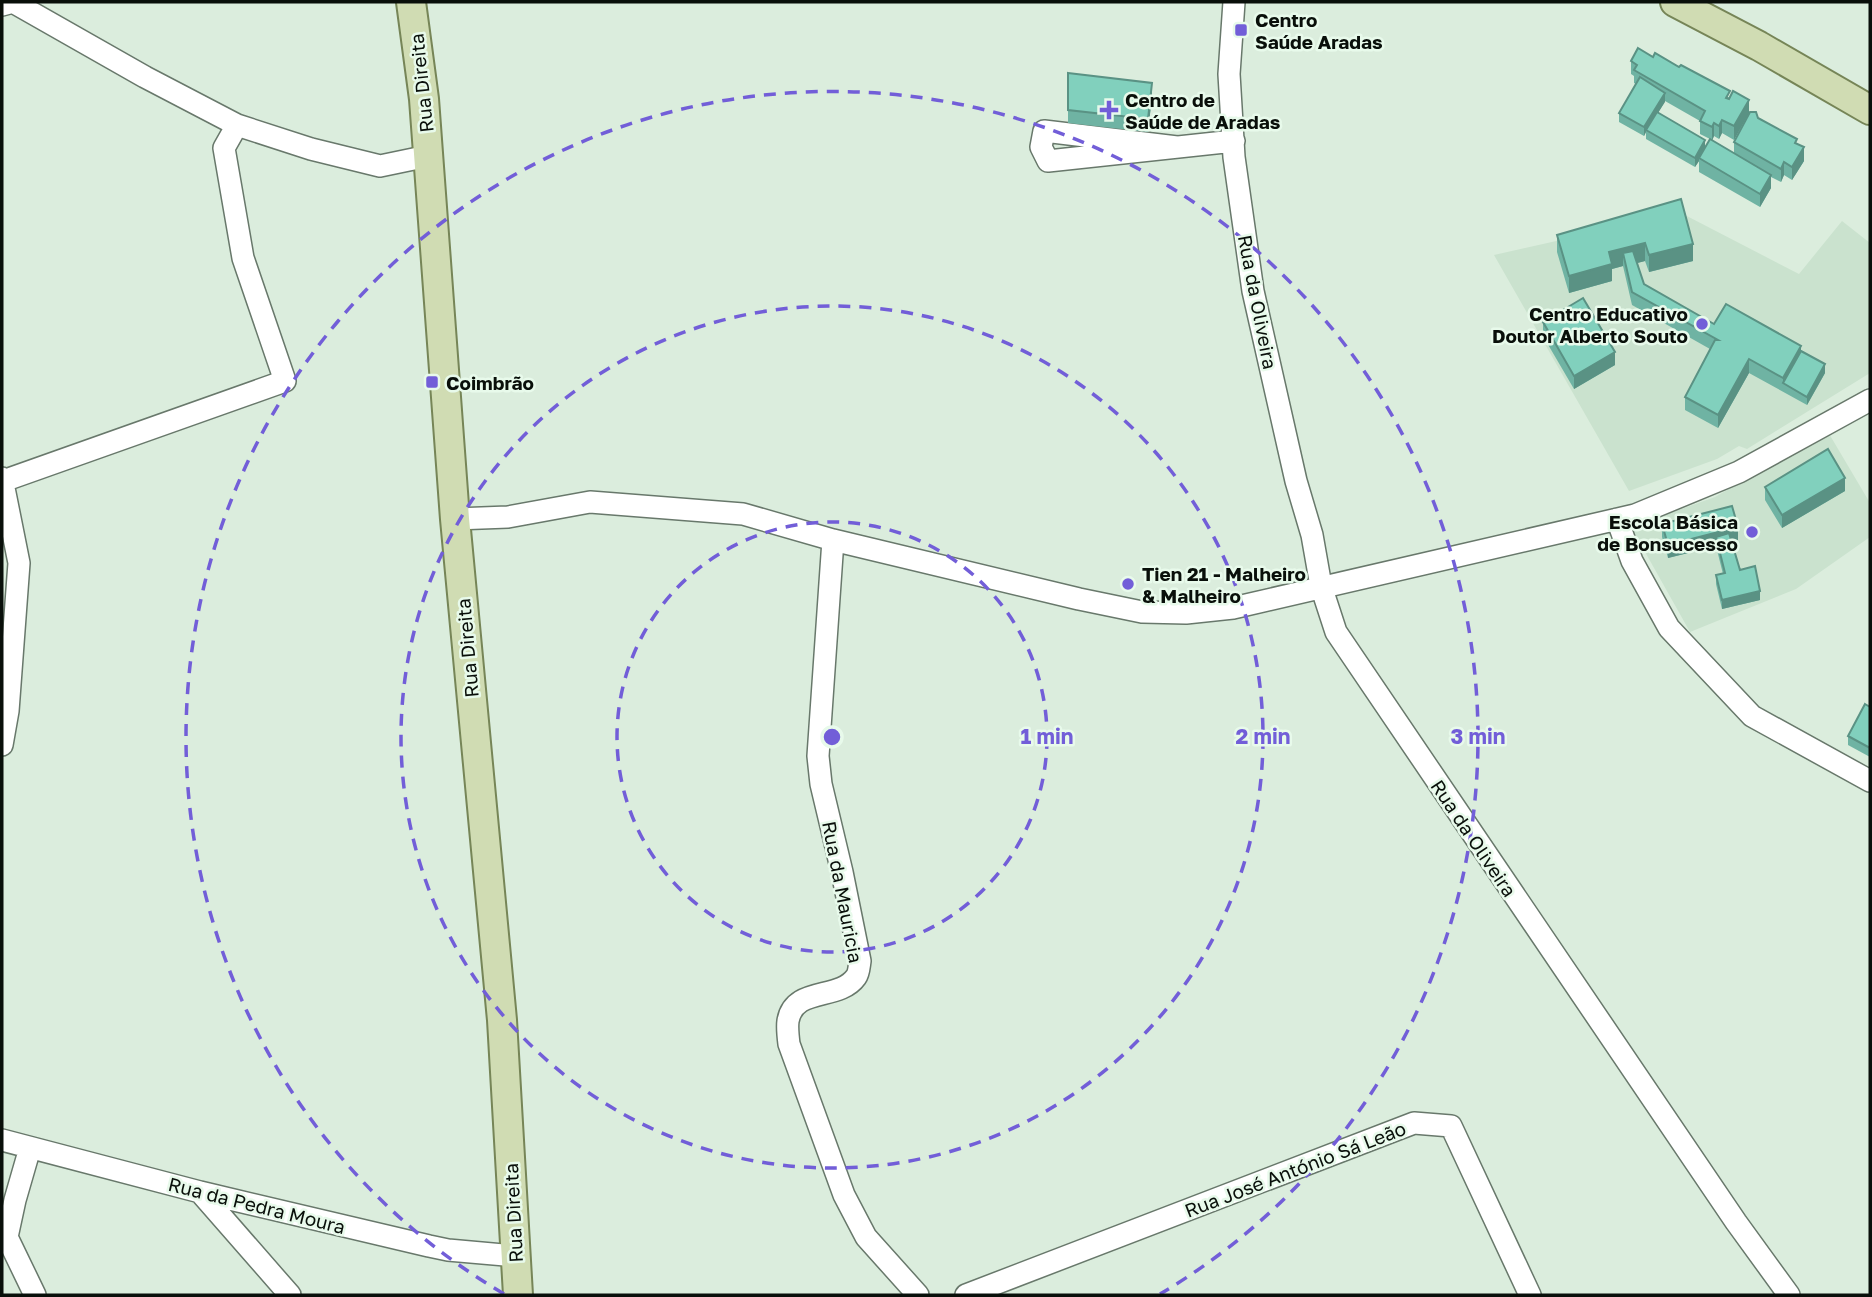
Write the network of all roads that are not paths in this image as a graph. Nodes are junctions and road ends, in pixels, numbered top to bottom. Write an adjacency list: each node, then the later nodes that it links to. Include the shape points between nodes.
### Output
1 (411, 2): 9 (main road, Rua Direita)
2 (1234, 2): 7 (street, Rua da Oliveira, via 1228,74)
3 (1675, 2): 5 (main road)
4 (2, 5): 6 (street, via 13,2)
5 (1870, 110)
6 (237, 125): 9 (street, via 380,166); 11 (street, via 224,148 243,258 285,381)
7 (1234, 141): 8 (street); 15 (street, Rua da Oliveira, via 1253,291)
8 (1177, 147): 8 (street, via 1048,161 1041,147 1044,131)
9 (428, 156): 12 (main road, Rua Direita)
10 (1870, 400): 13 (street, via 1739,472)
11 (2, 480): 16 (street, via 19,563)
12 (455, 519): 14 (street, via 508,517 590,502 743,513); 21 (main road, Rua Direita, via 502,1020)
13 (1617, 519): 15 (street); 17 (street, via 1632,561 1669,628 1752,716)
14 (833, 540): 15 (street, via 1142,612 1233,608); 25 (street, Rua da Mauricia, via 818,756 860,961 850,984 811,995 795,1006 788,1019 789,1044 845,1195 866,1237)
15 (1321, 586): 28 (street, Rua da Oliveira, via 1336,632)
16 (2, 745)
17 (1870, 781)
18 (2, 1140): 19 (street, Rua da Pedra Moura)
19 (30, 1147): 20 (street, Rua da Pedra Moura); 22 (street, via 7,1237)
20 (200, 1192): 21 (street, Rua da Pedra Moura, via 448,1250); 23 (street)
21 (515, 1256): 24 (main road, Rua Direita)
22 (35, 1295)
23 (290, 1295)
24 (518, 1295)
25 (918, 1295)
26 (966, 1295): 27 (street, Rua José António Sá Leão, via 1414,1123 1451,1126)
27 (1530, 1295)
28 (1788, 1295)

